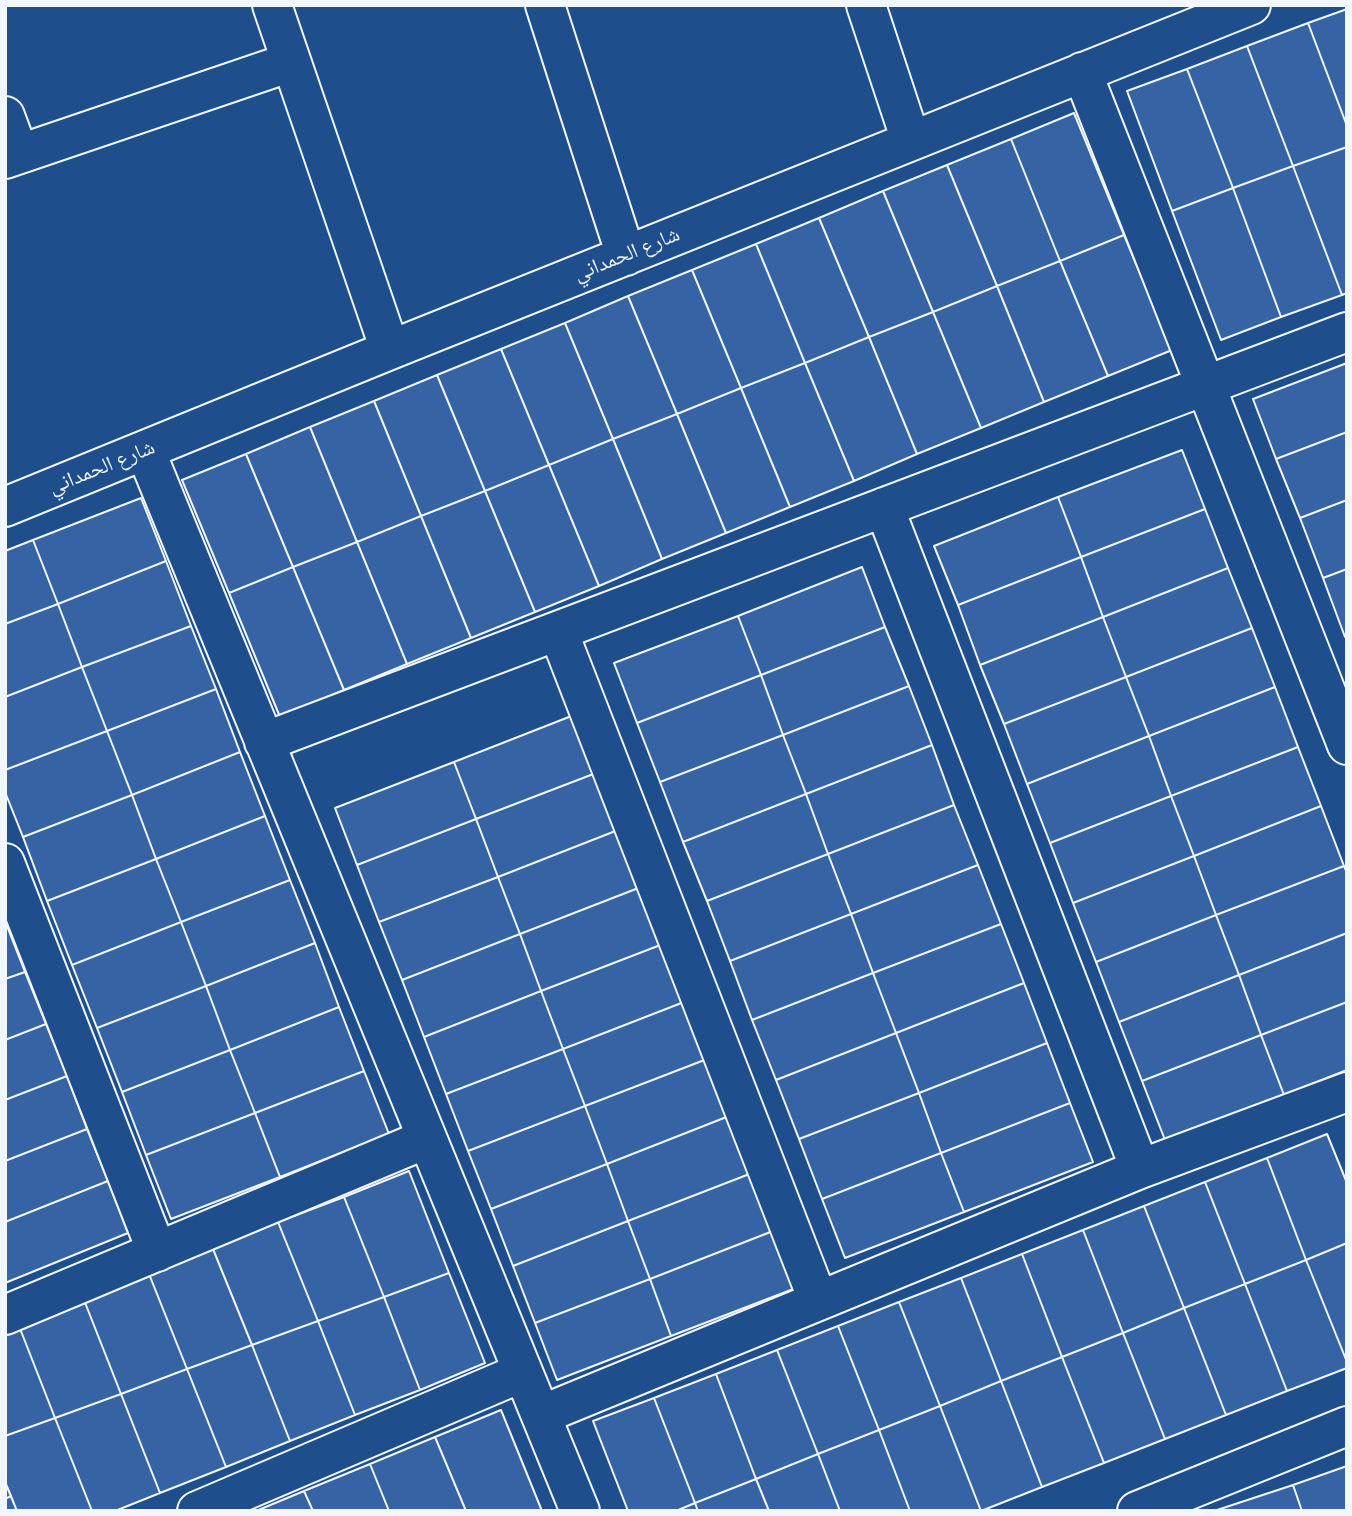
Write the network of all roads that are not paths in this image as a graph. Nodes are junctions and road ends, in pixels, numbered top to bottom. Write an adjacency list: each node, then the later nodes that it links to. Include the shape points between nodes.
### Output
1 (272, 5): 5 (street)
2 (545, 5): 10 (street)
3 (866, 5): 8 (street)
4 (1251, 5): 6 (street, شارع الحمداني)
5 (291, 62): 9 (street); 12 (street)
6 (1082, 72): 8 (street, شارع الحمداني); 13 (street)
7 (5, 116): 9 (street)
8 (911, 141): 10 (street, شارع الحمداني)
9 (12, 157)
10 (626, 256): 12 (street, شارع الحمداني)
11 (1347, 332): 13 (street)
12 (390, 350): 14 (street, شارع الحمداني)
13 (1205, 386): 15 (street); 19 (street)
14 (145, 450): 16 (street, شارع الحمداني); 18 (street)
15 (884, 507): 17 (street); 23 (street)
16 (5, 508)
17 (558, 631): 18 (street); 25 (street)
18 (264, 742): 22 (street)
19 (1347, 745)
20 (5, 863): 24 (street)
21 (1347, 1092): 23 (street)
22 (426, 1139): 24 (street); 27 (street)
23 (1140, 1169): 25 (street)
24 (157, 1252): 26 (street)
25 (818, 1300): 28 (street)
26 (5, 1315)
27 (523, 1373): 28 (street); 31 (street)
28 (541, 1415): 32 (street)
29 (1347, 1426): 30 (street)
30 (1143, 1510)
31 (197, 1511)
32 (580, 1511)

